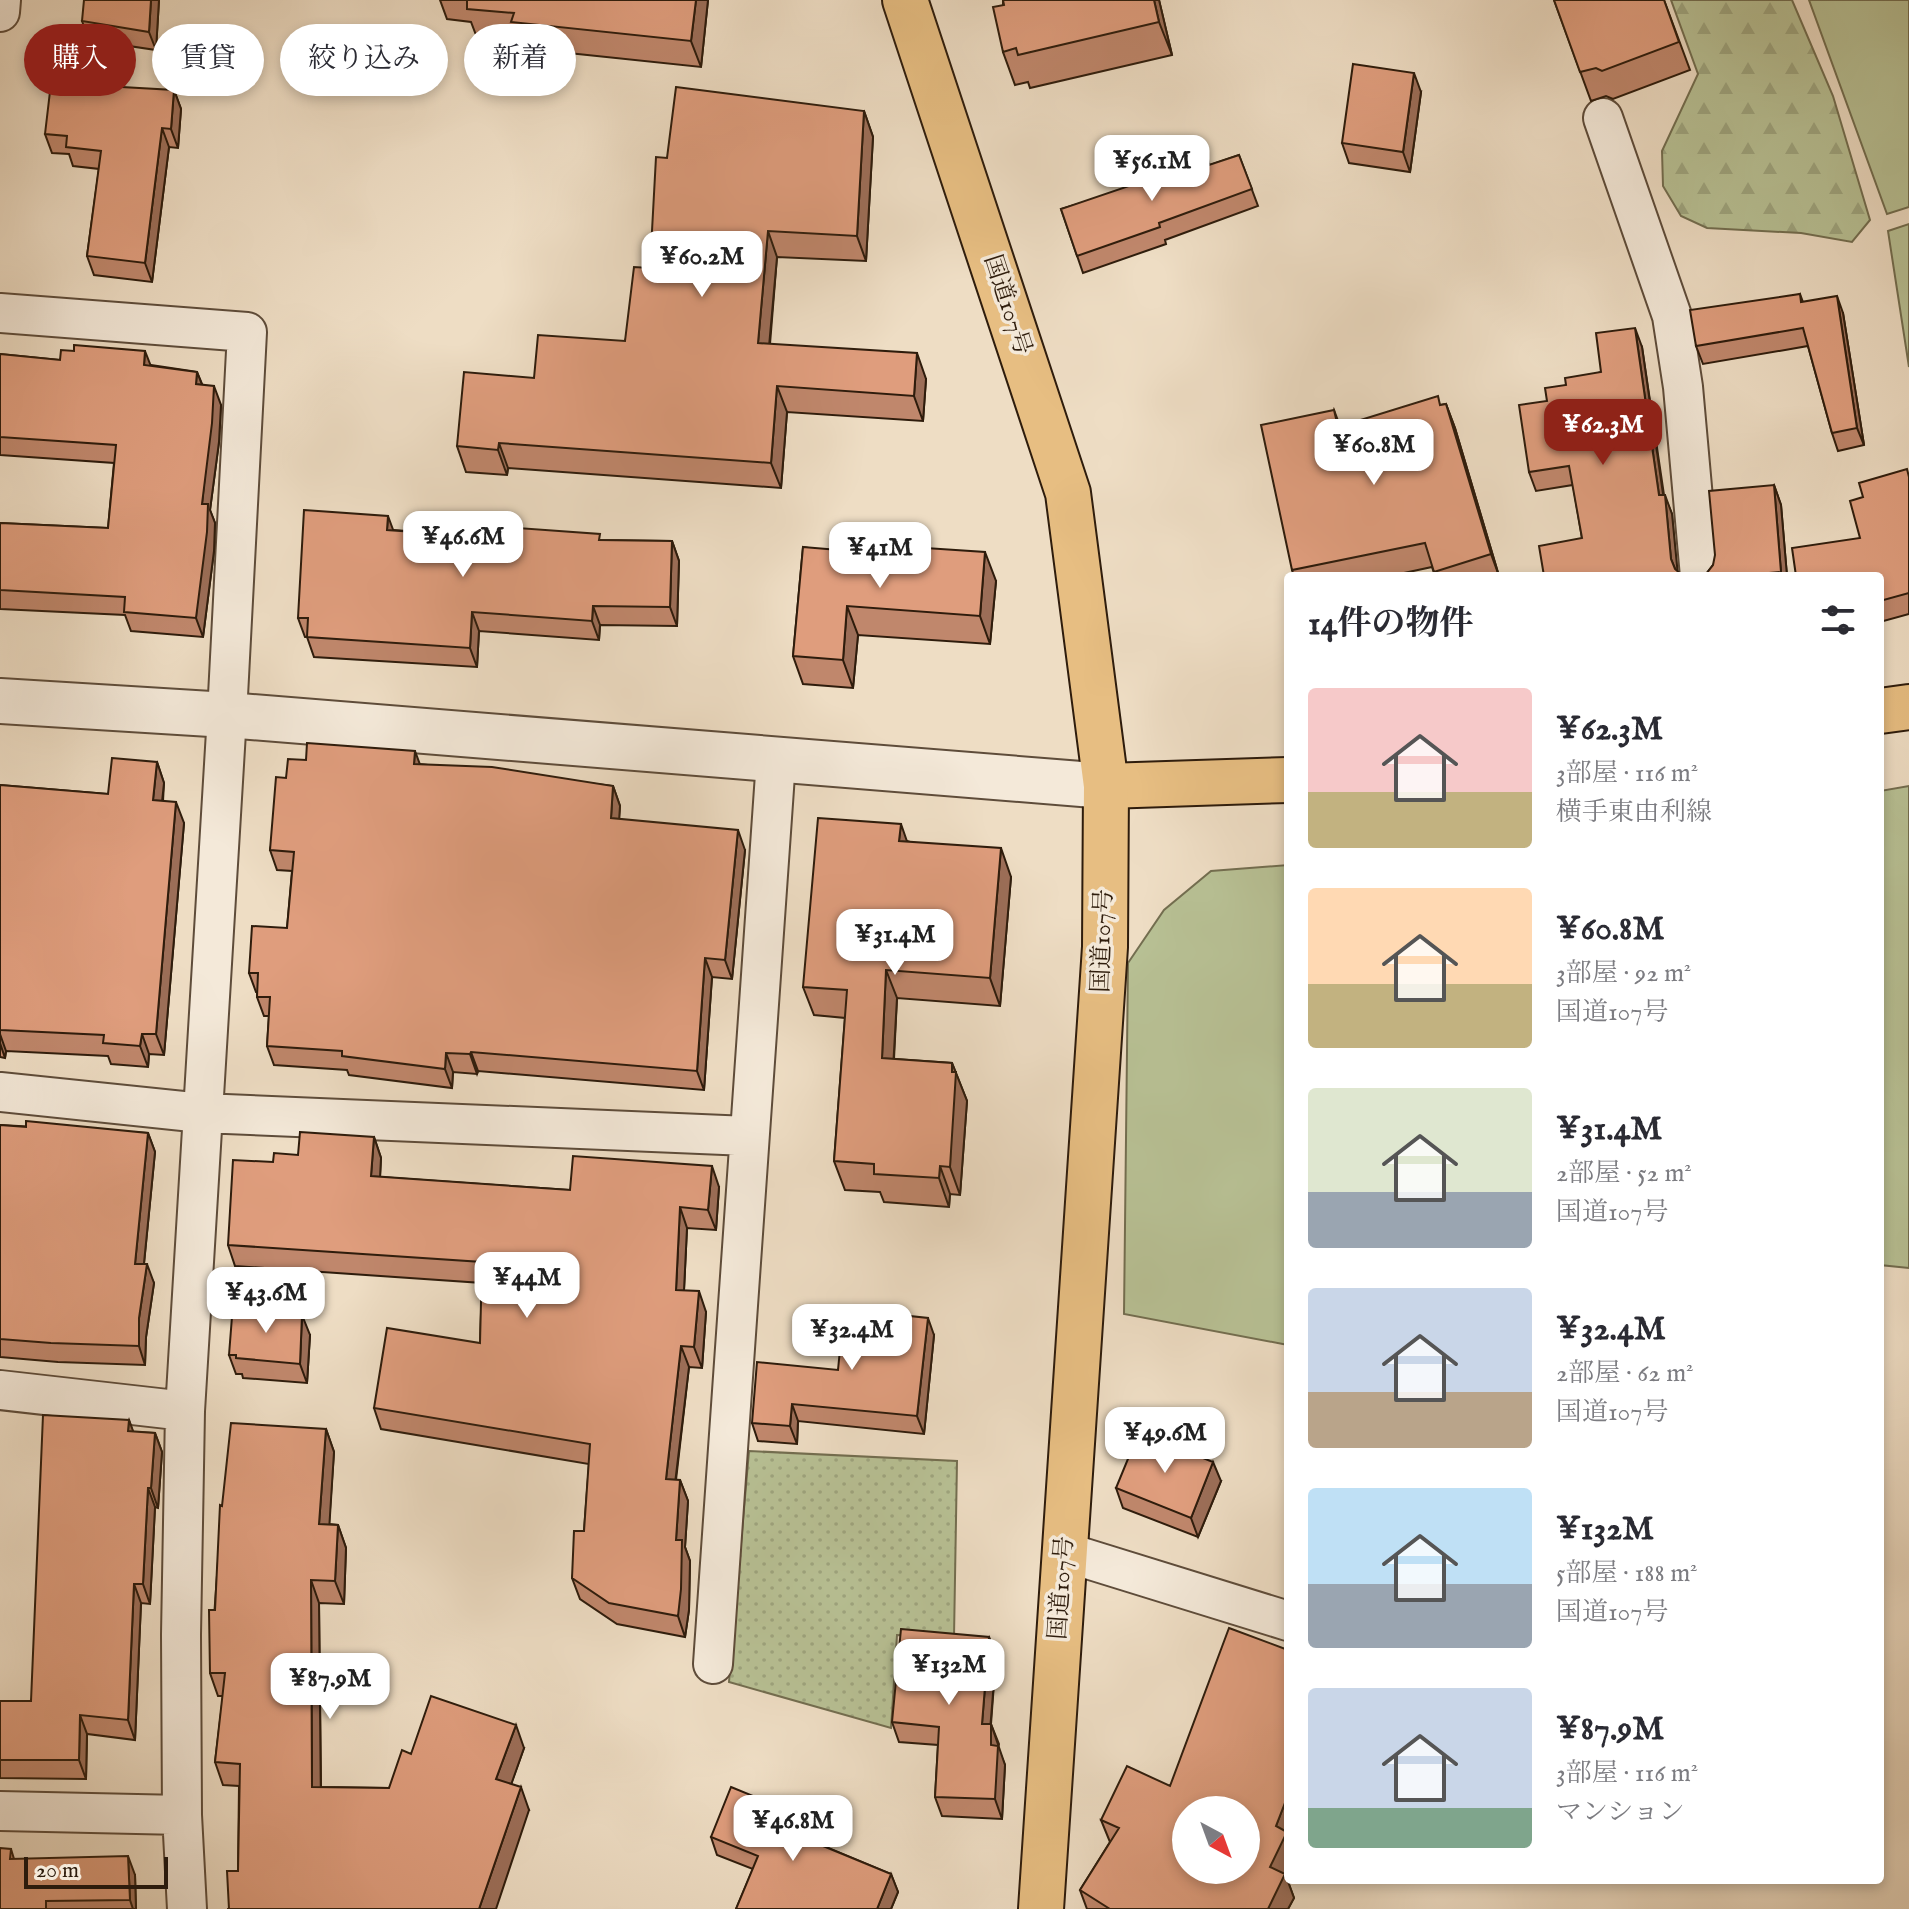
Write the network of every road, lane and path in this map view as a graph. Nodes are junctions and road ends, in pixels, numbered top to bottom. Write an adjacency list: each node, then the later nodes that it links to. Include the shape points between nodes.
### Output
1 (1, 0): 3 (street)
2 (905, 0): 13 (main road, 国道107号, via 1068,493)
3 (0, 12)
4 (1603, 118): 6 (street, via 1672,316)
5 (0, 313): 10 (street, via 247,332)
6 (1700, 572)
7 (0, 701): 10 (street)
8 (1909, 707): 9 (main road)
9 (1884, 710)
10 (227, 715): 11 (street); 15 (street)
11 (776, 760): 13 (street); 16 (street)
12 (1284, 780): 13 (main road)
13 (1106, 786): 19 (main road, 国道107号, via 1105,947)
14 (0, 1092): 15 (street)
15 (202, 1113): 16 (street); 18 (street)
16 (748, 1136): 21 (street)
17 (0, 1390): 18 (street)
18 (185, 1411): 23 (street)
19 (1065, 1552): 20 (street); 25 (main road, 国道107号)
20 (1284, 1620)
21 (713, 1664)
22 (0, 1811): 23 (street)
23 (182, 1815): 24 (street)
24 (187, 1909)
25 (1041, 1909)

